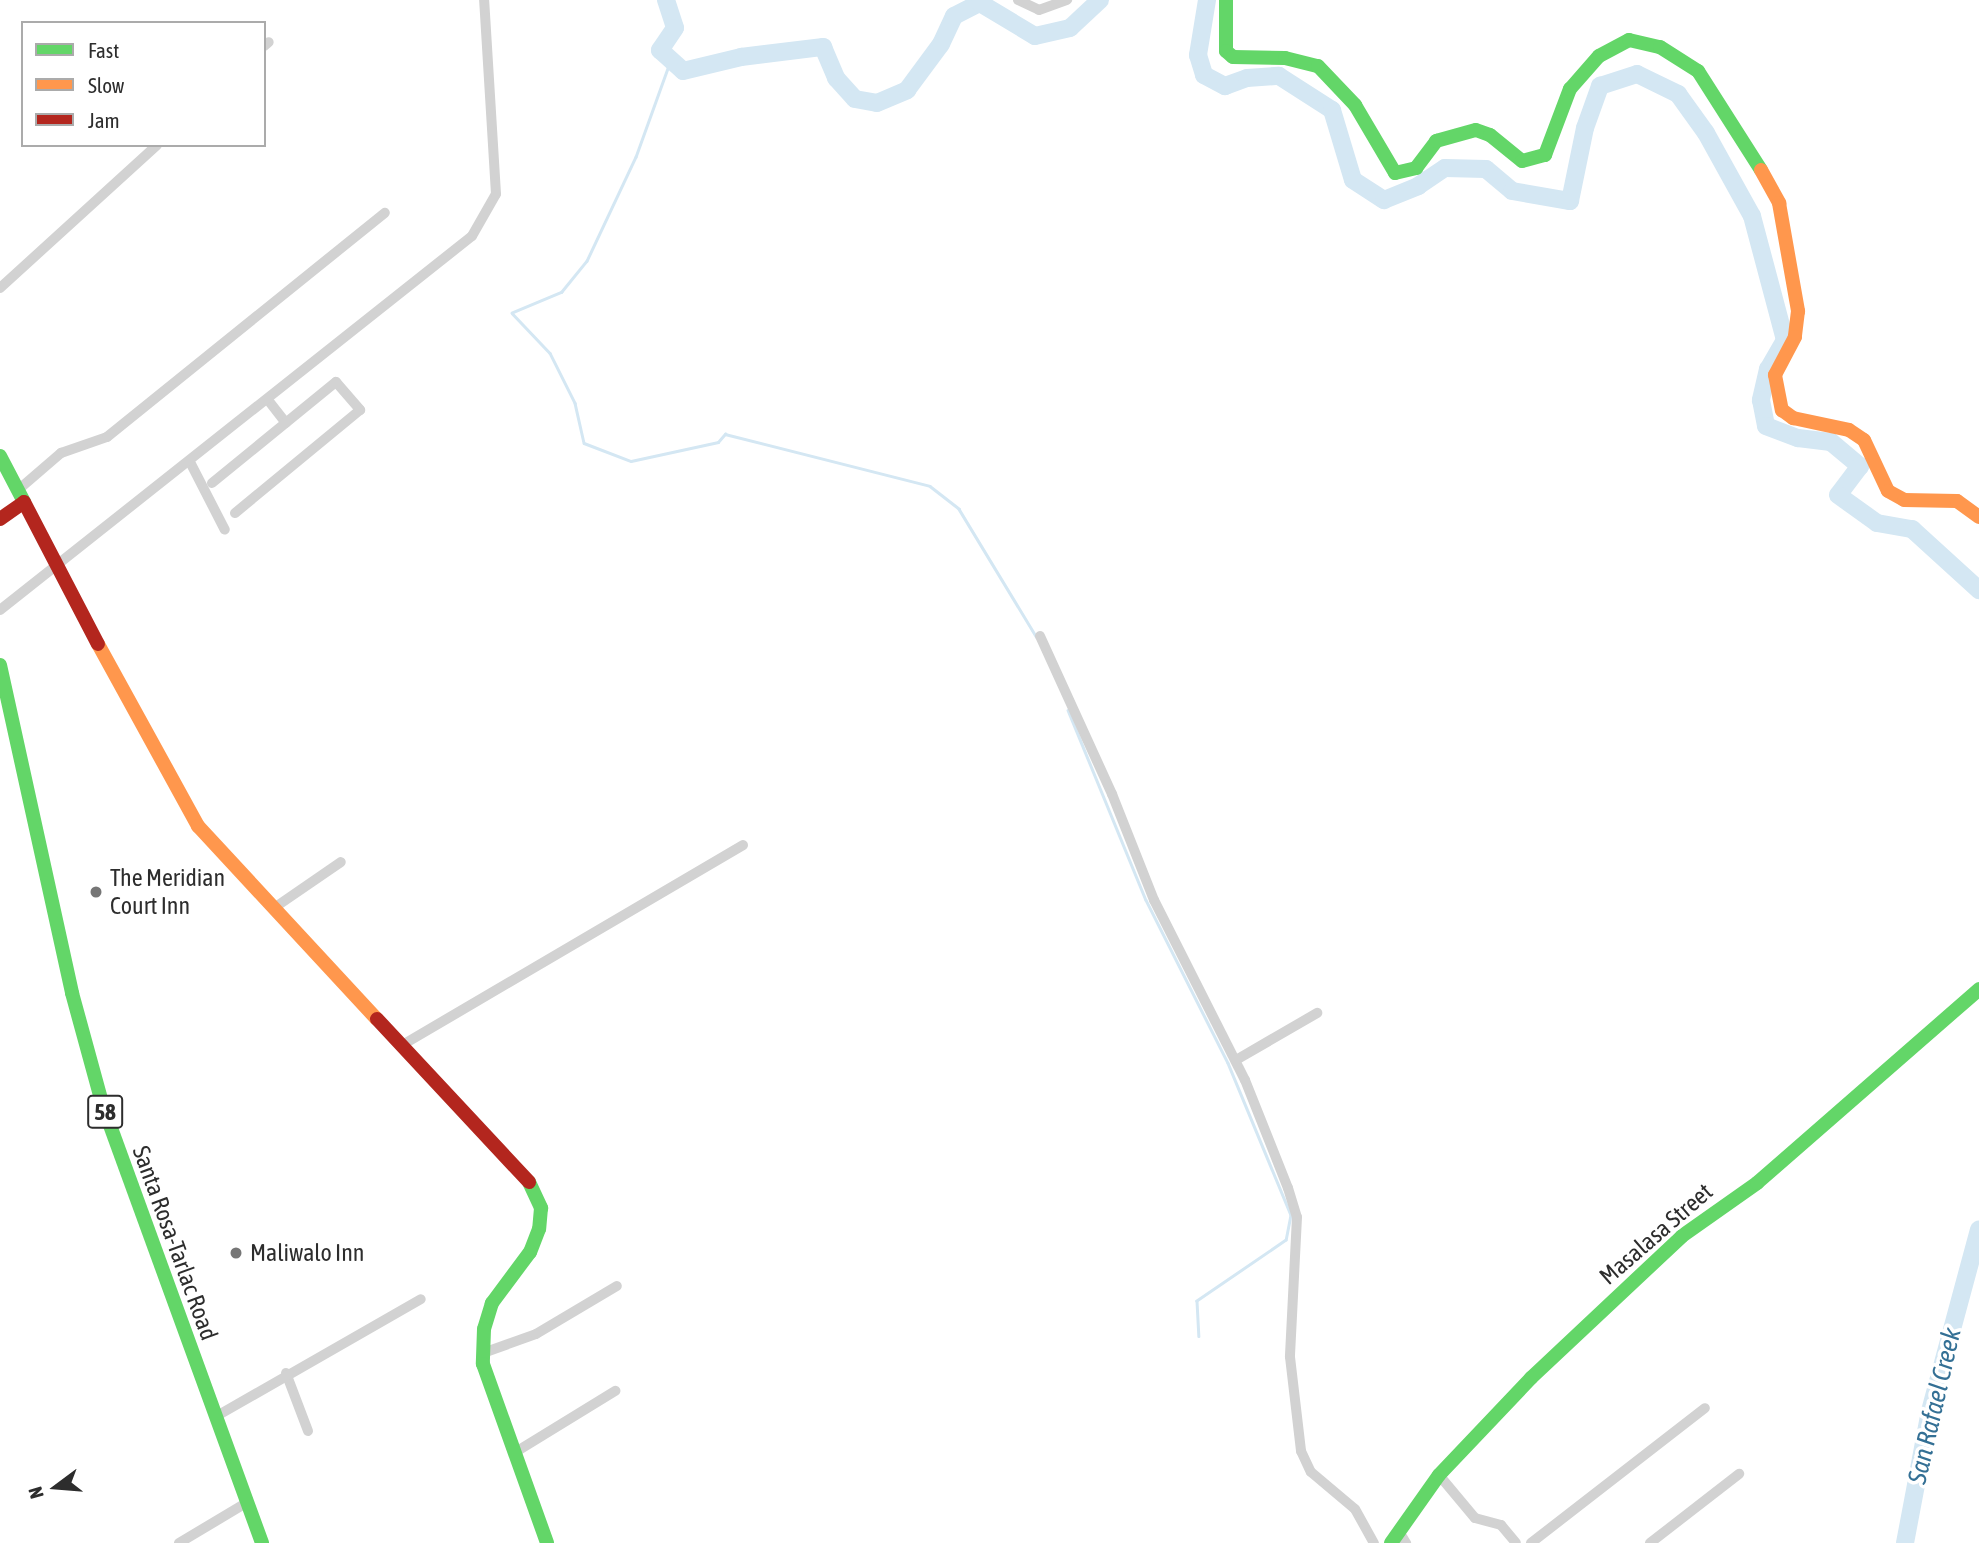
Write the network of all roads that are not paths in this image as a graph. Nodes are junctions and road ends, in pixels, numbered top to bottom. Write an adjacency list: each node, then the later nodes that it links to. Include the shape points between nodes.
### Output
1 (484, 0): 8 (street, via 496,194 472,236)
2 (1018, 0): 3 (street, via 1039,10)
3 (1067, 0)
4 (1226, 0): 15 (main road, via 1226,51 1233,57 1285,58 1318,66 1355,105 1395,173 1416,168 1436,141 1476,130 1522,160 1545,155 1570,89 1599,56 1629,40 1660,47 1698,71 1740,131 1779,203 1798,311 1795,337 1775,375 1782,410 1793,418 1849,430 1864,440 1888,491 1904,500 1957,501)
5 (154, 147): 7 (street)
6 (385, 212): 13 (street, via 107,437 61,453)
7 (0, 288)
8 (268, 400): 9 (street); 11 (street)
9 (286, 422): 12 (street); 14 (street, via 336,382 360,410)
10 (0, 456): 13 (main road)
11 (190, 462): 17 (street); 18 (street)
12 (212, 483)
13 (21, 496): 16 (main road); 18 (main road)
14 (235, 513)
15 (1979, 517)
16 (0, 519)
17 (225, 530)
18 (58, 567): 19 (street); 26 (main road, via 193,820)
19 (0, 610)
20 (1040, 636): 23 (street)
21 (1, 671): 37 (main road, Santa Rosa-Tarlac Road / 58, via 91,1065 126,1177)
22 (1111, 759): 23 (street)
23 (1099, 765): 30 (street, via 1154,901)
24 (743, 845): 29 (street)
25 (341, 862): 26 (street)
26 (274, 908): 29 (main road)
27 (1979, 989): 41 (main road, Masalasa Street, via 1757,1183 1682,1236 1531,1378)
28 (1317, 1013): 30 (street)
29 (404, 1044): 33 (main road, via 527,1179 540,1203 537,1236 494,1298)
30 (1236, 1060): 47 (street, via 1297,1217 1290,1357 1301,1451 1311,1472 1355,1509)
31 (617, 1286): 33 (street, via 537,1334)
32 (421, 1299): 34 (street)
33 (483, 1353): 39 (main road, via 486,1377)
34 (286, 1373): 37 (street); 38 (street)
35 (615, 1391): 39 (street)
36 (1705, 1408): 49 (street)
37 (215, 1417): 42 (main road, Santa Rosa-Tarlac Road / 58)
38 (307, 1431)
39 (514, 1453): 46 (main road)
40 (1739, 1474): 50 (street)
41 (1439, 1475): 43 (main road, Masalasa Street); 48 (street, via 1475,1518 1501,1525)
42 (246, 1503): 44 (street); 45 (main road, Santa Rosa-Tarlac Road / 58)
43 (1399, 1540)
44 (179, 1543)
45 (262, 1543)
46 (547, 1543)
47 (1374, 1543)
48 (1516, 1543)
49 (1531, 1543)
50 (1650, 1543)

